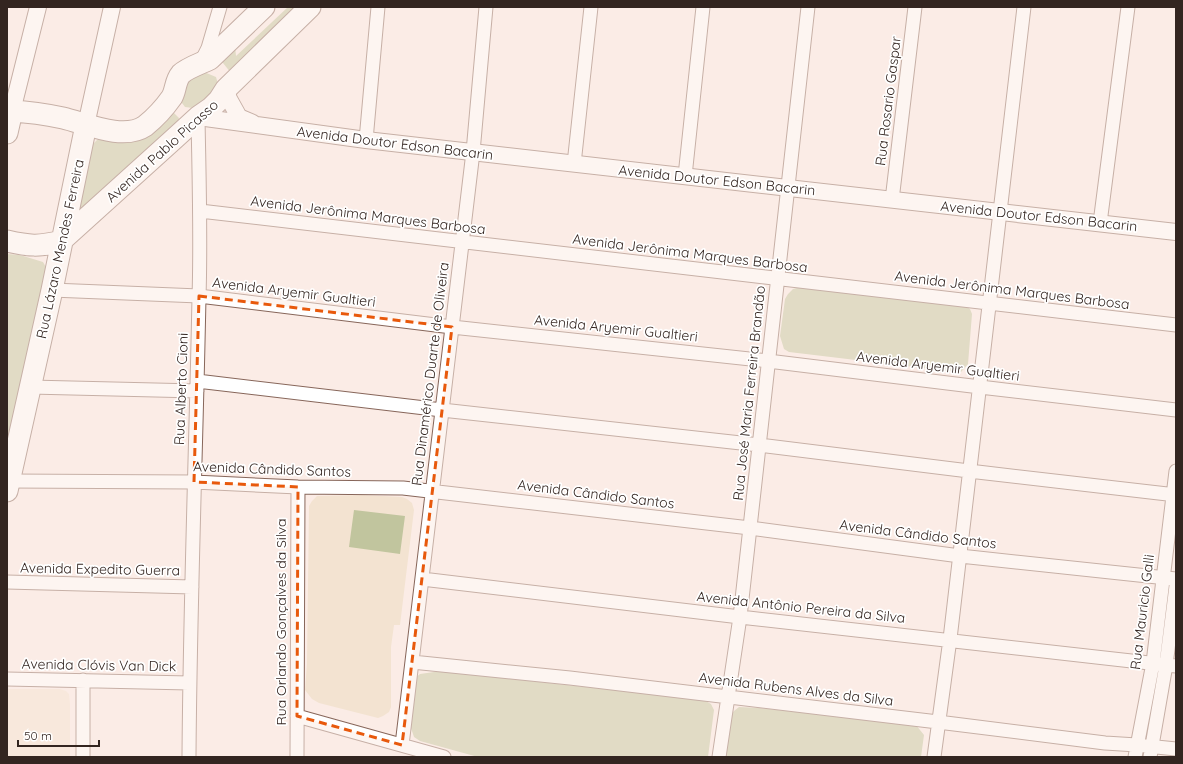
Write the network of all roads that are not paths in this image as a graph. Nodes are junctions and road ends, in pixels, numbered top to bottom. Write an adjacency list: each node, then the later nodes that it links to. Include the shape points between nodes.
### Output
1 (38, 7): 17 (street)
2 (112, 7): 19 (street, Rua Lázaro Mendes Ferreira)
3 (220, 7): 14 (street)
4 (264, 7): 14 (main road)
5 (310, 7): 15 (main road, Avenida Pablo Picasso)
6 (378, 7): 22 (street)
7 (486, 7): 23 (street, Rua Dinamérico Duarte de Oliveira)
8 (591, 7): 24 (street)
9 (704, 7): 25 (street)
10 (808, 7): 26 (street, Rua José Maria Ferreira Brandão)
11 (915, 7): 27 (street, Rua Rosario Gaspar)
12 (1024, 7): 29 (street)
13 (1128, 7): 30 (street)
14 (205, 62): 15 (main road, via 218,66 225,77); 16 (main road, via 181,74)
15 (226, 89): 18 (main road, Avenida Pablo Picasso, via 211,108); 20 (street, Avenida Doutor Edson Bacarin, via 239,117)
16 (172, 96): 18 (main road, via 188,114); 19 (main road, via 156,115 136,130 118,132)
17 (9, 111): 19 (main road, via 65,118); 21 (main road)
18 (198, 117): 20 (street, Avenida Doutor Edson Bacarin); 28 (street, Rua Alberto Cioni); 33 (main road, Avenida Pablo Picasso)
19 (86, 125): 33 (main road, Rua Lázaro Mendes Ferreira)
20 (258, 126): 22 (street, Avenida Doutor Edson Bacarin)
21 (7, 133)
22 (366, 140): 23 (street, Avenida Doutor Edson Bacarin)
23 (473, 152): 24 (street, Avenida Doutor Edson Bacarin); 34 (street, Rua Dinamérico Duarte de Oliveira)
24 (574, 164): 25 (street, Avenida Doutor Edson Bacarin)
25 (685, 176): 26 (street, Avenida Doutor Edson Bacarin)
26 (788, 188): 27 (street, Avenida Doutor Edson Bacarin); 35 (street, Rua José Maria Ferreira Brandão)
27 (892, 200): 29 (street, Avenida Doutor Edson Bacarin)
28 (200, 211): 34 (street, Avenida Jerônima Marques Barbosa); 37 (street, Rua Alberto Cioni)
29 (1000, 212): 30 (street, Avenida Doutor Edson Bacarin); 38 (street)
30 (1100, 223): 31 (street, Avenida Doutor Edson Bacarin)
31 (1176, 232)
32 (7, 240): 33 (main road, via 41,246)
33 (61, 241): 36 (main road, Rua Lázaro Mendes Ferreira)
34 (462, 242): 35 (street, Avenida Jerônima Marques Barbosa); 40 (street, Rua Dinamérico Duarte de Oliveira)
35 (777, 279): 38 (street, Avenida Jerônima Marques Barbosa); 41 (street, Rua José Maria Ferreira Brandão)
36 (52, 290): 37 (street, Avenida Aryemir Gualtieri); 43 (main road, Rua Lázaro Mendes Ferreira)
37 (199, 296): 40 (street, Avenida Aryemir Gualtieri); 42 (street, Rua Alberto Cioni)
38 (989, 304): 39 (street, Avenida Jerônima Marques Barbosa); 44 (street)
39 (1176, 325)
40 (452, 327): 41 (street, Avenida Aryemir Gualtieri); 45 (street, Rua Dinamérico Duarte de Oliveira)
41 (768, 361): 44 (street, Avenida Aryemir Gualtieri); 47 (street, Rua José Maria Ferreira Brandão)
42 (197, 386): 43 (street); 45 (street); 50 (street, Rua Alberto Cioni)
43 (30, 387): 51 (main road, Rua Lázaro Mendes Ferreira)
44 (980, 387): 46 (street, Avenida Aryemir Gualtieri); 48 (street)
45 (442, 410): 47 (street); 53 (street, Rua Dinamérico Duarte de Oliveira)
46 (1176, 410)
47 (759, 444): 48 (street); 55 (street, Rua José Maria Ferreira Brandão)
48 (970, 471): 54 (street); 56 (street)
49 (1176, 471): 54 (street, Rua Mauricio Galli)
50 (194, 482): 51 (street, Avenida Cândido Santos); 52 (street, Avenida Cândido Santos); 61 (street, Rua Alberto Cioni)
51 (8, 486)
52 (298, 486): 53 (street, Avenida Cândido Santos, via 403,488); 70 (street, Rua Orlando Gonçalves da Silva)
53 (432, 492): 55 (street, Avenida Cândido Santos); 57 (street, Rua Dinamérico Duarte de Oliveira)
54 (1174, 495): 58 (street, Rua Mauricio Galli)
55 (750, 528): 56 (street, Avenida Cândido Santos); 62 (street, Rua José Maria Ferreira Brandão)
56 (960, 556): 58 (street, Avenida Cândido Santos); 63 (street)
57 (422, 578): 62 (street, Avenida Antônio Pereira da Silva); 64 (street, Rua Dinamérico Duarte de Oliveira)
58 (1170, 578): 65 (street, Rua Mauricio Galli)
59 (7, 582): 61 (street, Avenida Expedito Guerra)
60 (1176, 586): 65 (street, Rua Mauricio Galli)
61 (192, 587): 68 (street, Rua Alberto Cioni)
62 (740, 617): 63 (street, Avenida Antônio Pereira da Silva); 69 (street, Rua José Maria Ferreira Brandão)
63 (950, 640): 65 (street, Avenida Antônio Pereira da Silva); 71 (street)
64 (412, 662): 69 (street, Avenida Rubens Alves da Silva); 72 (street, Rua Dinamérico Duarte de Oliveira)
65 (1165, 664): 74 (street, Rua Mauricio Galli); 75 (street, Rua Mauricio Galli)
66 (7, 679): 67 (street, Avenida Clóvis Van Dick)
67 (83, 680): 68 (street, Avenida Clóvis Van Dick); 76 (street)
68 (190, 683): 77 (street, Rua Alberto Cioni)
69 (728, 697): 71 (street, Avenida Rubens Alves da Silva); 80 (street, Rua José Maria Ferreira Brandão)
70 (297, 716): 72 (street); 78 (street, Rua Orlando Gonçalves da Silva)
71 (938, 722): 74 (street, Avenida Rubens Alves da Silva, via 1105,743); 81 (street)
72 (402, 745): 79 (street)
73 (1176, 749): 75 (street, Avenida Rubens Alves da Silva)
74 (1136, 751): 75 (street, Avenida Rubens Alves da Silva)
75 (1151, 752)
76 (83, 757)
77 (189, 757)
78 (297, 757)
79 (444, 757)
80 (719, 757)
81 (934, 757)

